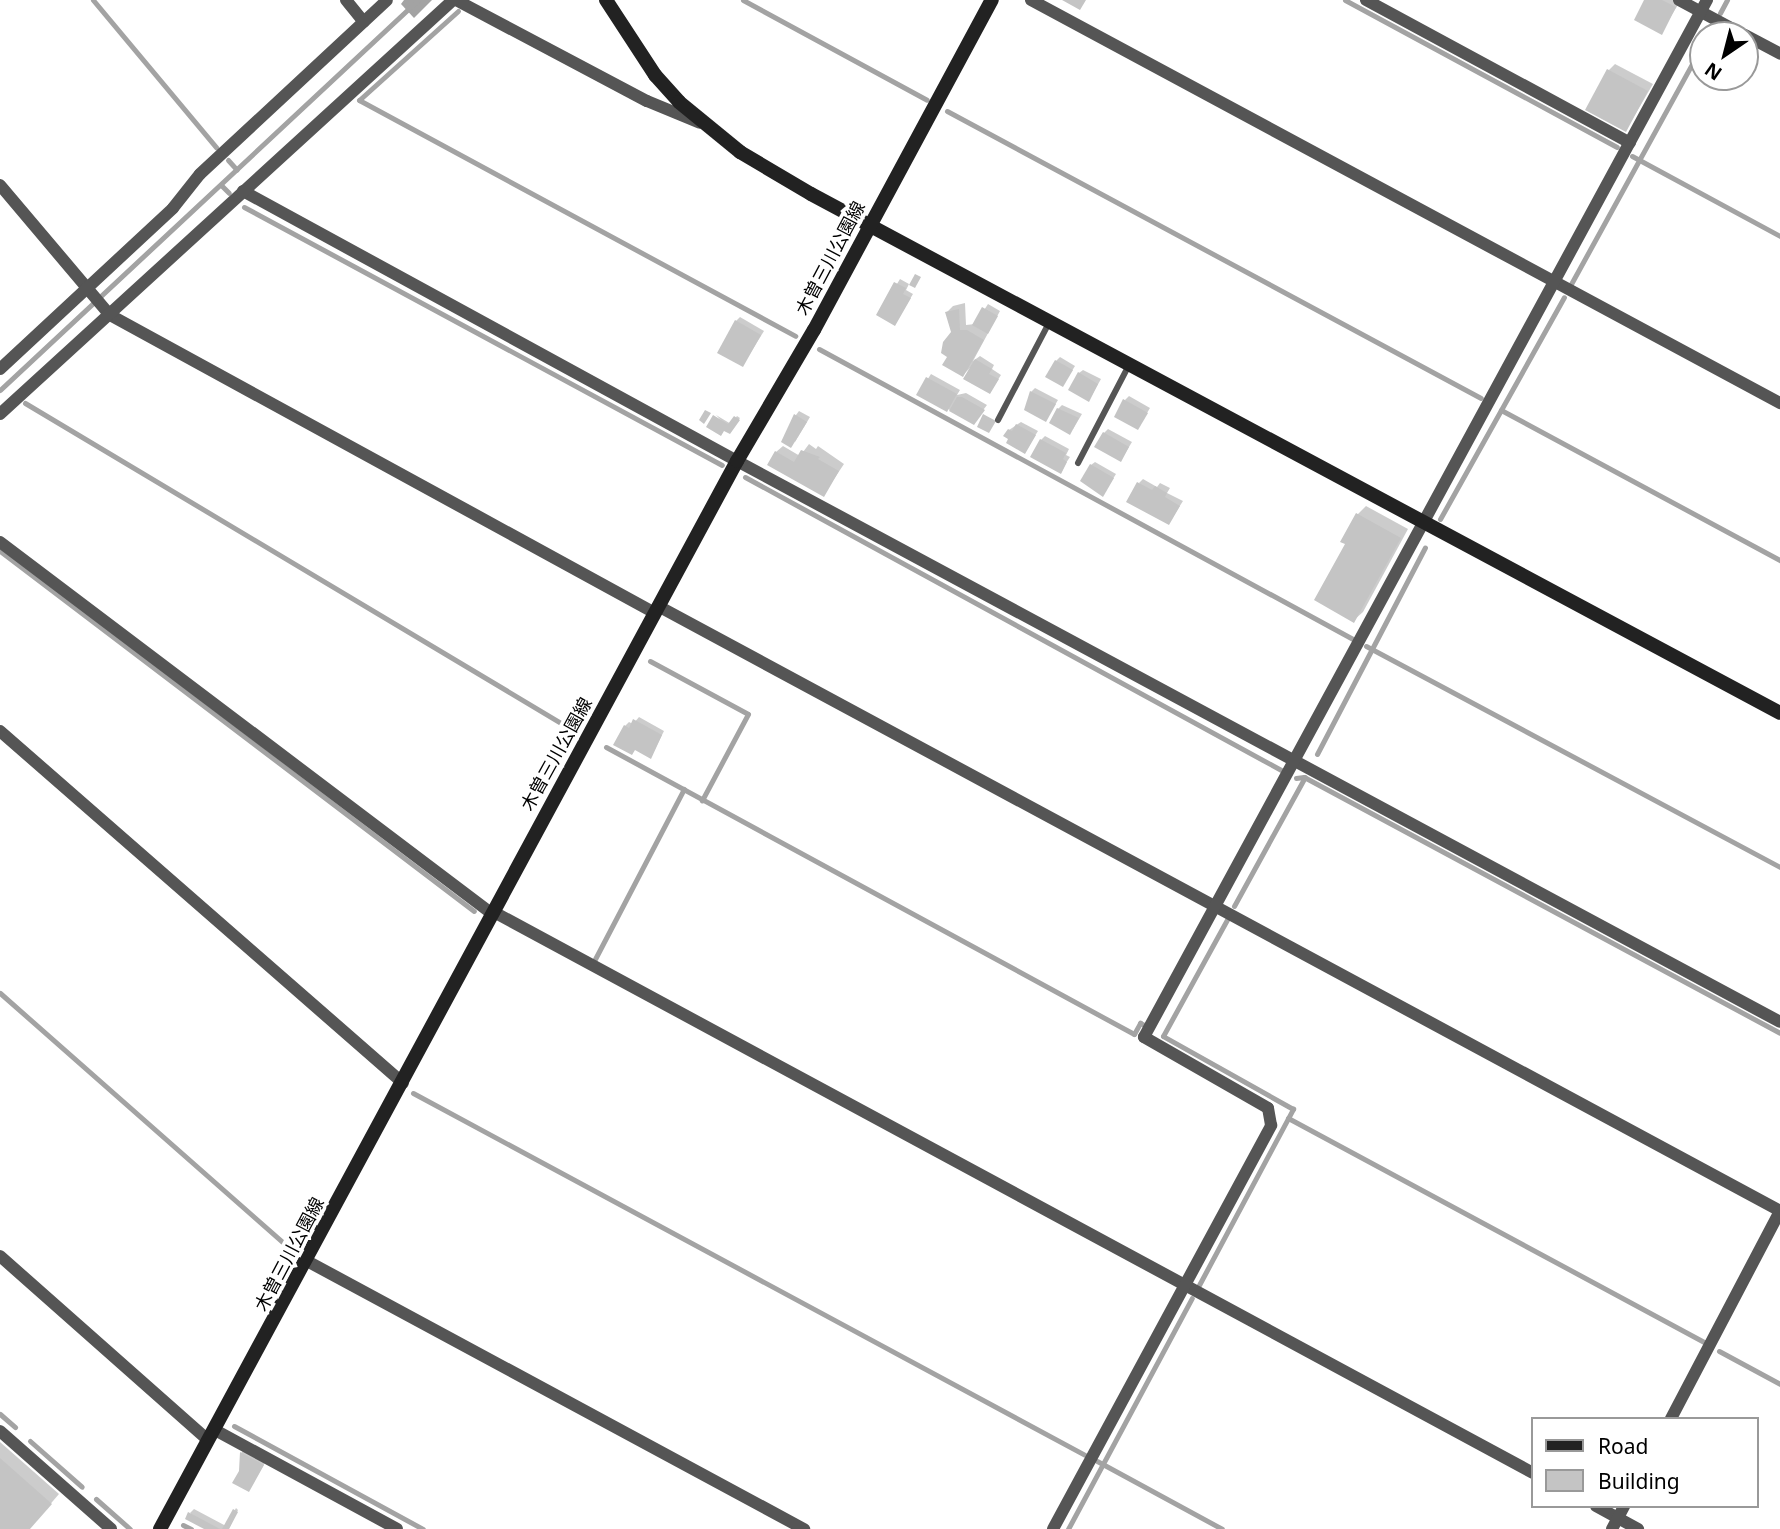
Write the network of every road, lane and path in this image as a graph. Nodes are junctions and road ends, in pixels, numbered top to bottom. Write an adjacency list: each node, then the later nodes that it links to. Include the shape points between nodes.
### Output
1 (346, 0): 11 (street)
2 (387, 0): 11 (street)
3 (455, 0): 14 (street, via 646,101); 17 (street)
4 (606, 0): 14 (main road, via 654,75)
5 (992, 0): 18 (main road, 木曽三川公園線)
6 (1031, 0): 19 (street)
7 (1366, 0): 15 (street)
8 (1679, 0): 9 (street)
9 (1703, 6): 10 (street); 15 (street)
10 (1725, 21)
11 (365, 22): 20 (street, via 200,174 173,208)
12 (1759, 43): 13 (street)
13 (1780, 54)
14 (704, 124): 18 (main road, via 740,152)
15 (1630, 143): 19 (street)
16 (0, 185): 20 (street)
17 (243, 191): 21 (street); 28 (street)
18 (870, 224): 22 (main road); 28 (main road, 木曽三川公園線)
19 (1555, 282): 25 (street); 30 (street)
20 (88, 290): 21 (street); 24 (street)
21 (107, 312): 26 (street); 32 (street)
22 (1050, 321): 23 (main road); 27 (lane)
23 (1129, 364): 29 (lane); 30 (main road)
24 (0, 369)
25 (1780, 403)
26 (0, 414)
27 (998, 420)
28 (737, 461): 32 (main road, 木曽三川公園線); 35 (street)
29 (1078, 463)
30 (1425, 522): 33 (main road); 35 (street)
31 (0, 542): 37 (street)
32 (656, 609): 36 (street); 37 (main road, 木曽三川公園線)
33 (1780, 713)
34 (0, 730): 39 (street)
35 (1292, 761): 36 (street); 38 (street)
36 (1214, 904): 42 (street, via 1144,1037 1268,1108 1271,1125); 43 (street, via 1780,1211)
37 (492, 912): 39 (main road, 木曽三川公園線); 42 (street)
38 (1780, 1022)
39 (403, 1083): 41 (main road, 木曽三川公園線)
40 (0, 1256): 45 (street)
41 (307, 1261): 45 (main road, 木曽三川公園線); 52 (street)
42 (1185, 1287): 46 (street); 53 (street)
43 (1672, 1417)
44 (0, 1431): 49 (street)
45 (211, 1435): 50 (main road, 木曽三川公園線); 51 (street)
46 (1532, 1472)
47 (1600, 1508): 48 (street)
48 (1618, 1518): 54 (street)
49 (111, 1529)
50 (160, 1529)
51 (397, 1529)
52 (804, 1529)
53 (1053, 1529)
54 (1638, 1529)

